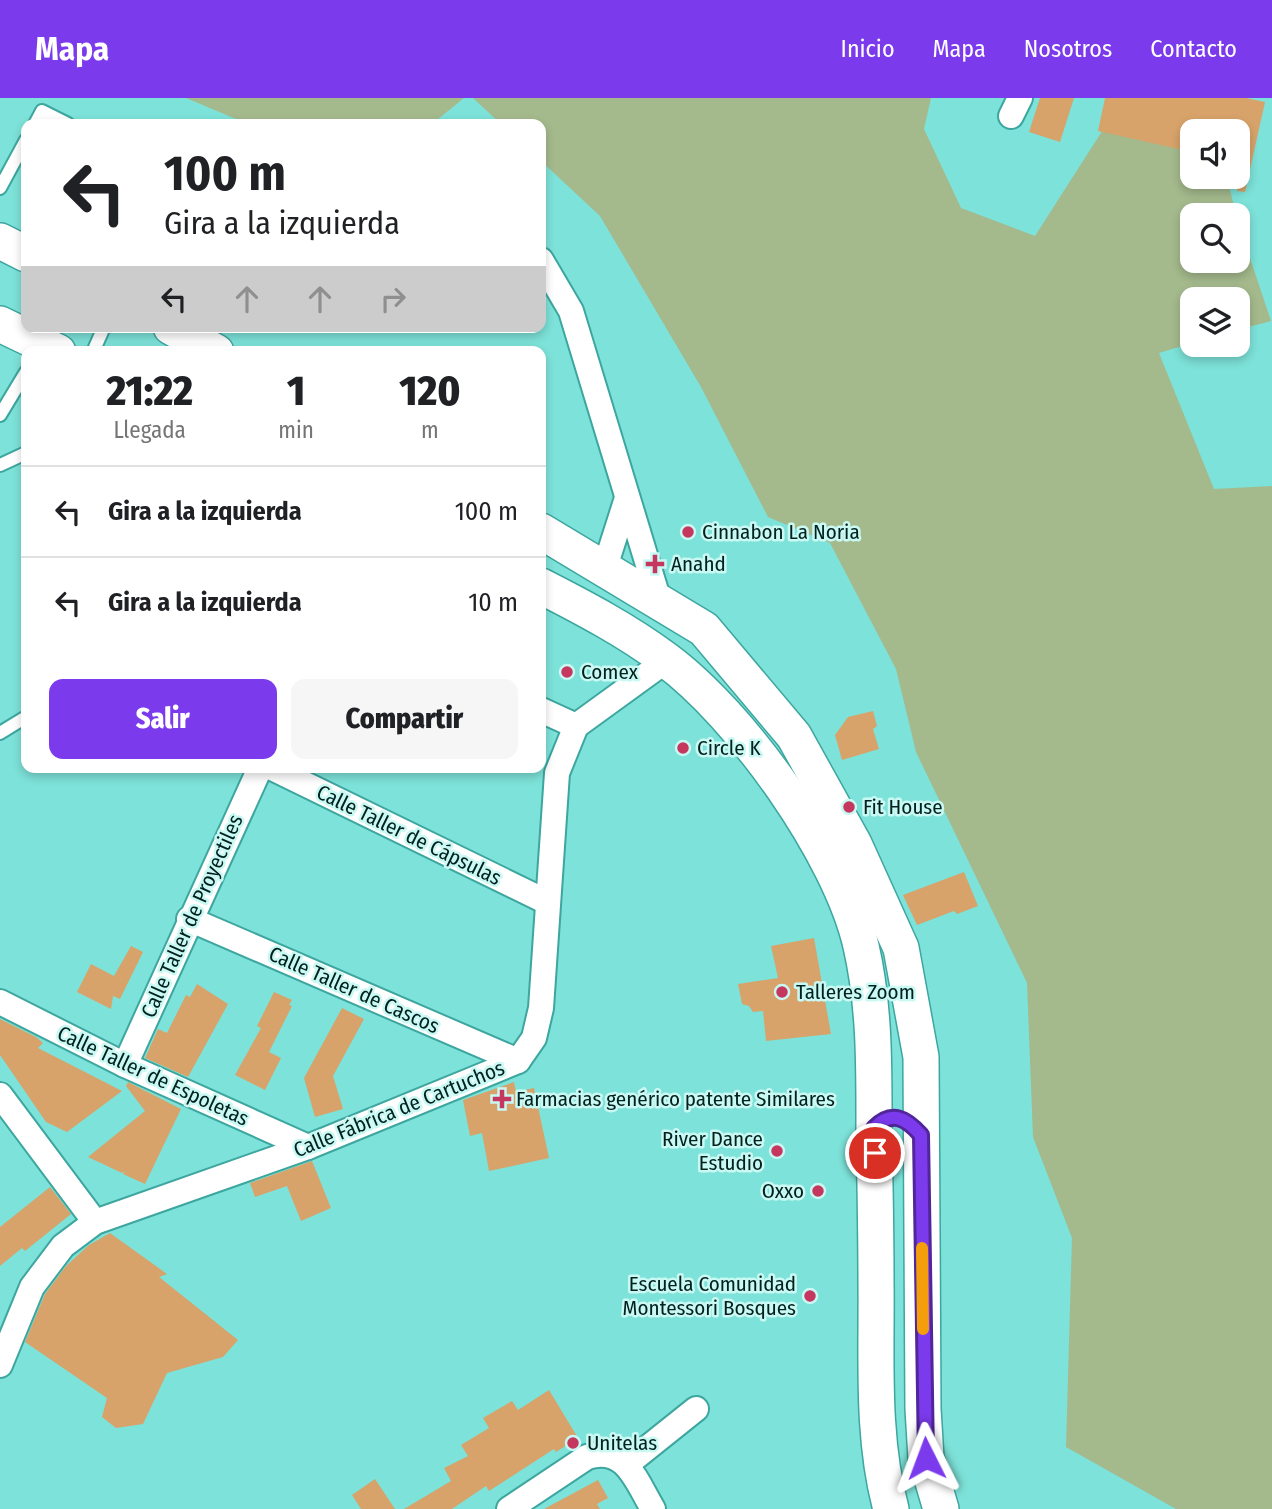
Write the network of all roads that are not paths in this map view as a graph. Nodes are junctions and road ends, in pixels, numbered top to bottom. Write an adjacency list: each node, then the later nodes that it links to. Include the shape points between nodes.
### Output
1 (38, 119): 2 (lane, via 42,111)
2 (58, 119)
3 (21, 149): 4 (lane)
4 (0, 188)
5 (0, 241): 6 (main road)
6 (21, 252)
7 (546, 269): 16 (street, via 570,311)
8 (0, 324): 10 (main road)
9 (182, 333): 11 (main road)
10 (35, 346)
11 (205, 346)
12 (21, 384): 13 (lane)
13 (0, 415)
14 (21, 455): 15 (lane)
15 (0, 465)
16 (627, 498): 18 (street); 20 (street)
17 (546, 534): 18 (main road)
18 (605, 567): 20 (main road)
19 (546, 589): 21 (main road, via 608,620)
20 (659, 601): 33 (main road, via 704,629 794,736 841,820 901,948)
21 (667, 660): 24 (street); 34 (main road, via 718,706 752,747 828,864 860,944 869,988)
22 (546, 712): 24 (street)
23 (21, 720): 25 (lane)
24 (576, 726): 28 (street, Calle Fábrica de Cartuchos, via 557,774)
25 (0, 733)
26 (258, 773): 29 (street, Calle Taller de Proyectiles)
27 (282, 773): 28 (street, Calle Taller de Cápsulas)
28 (547, 902): 31 (street, Calle Fábrica de Cartuchos, via 541,1008 534,1038)
29 (190, 919): 31 (street, Calle Taller de Cascos); 32 (street, Calle Taller de Proyectiles)
30 (0, 1002): 32 (street, Calle Taller de Espoletas)
31 (517, 1061): 38 (street, Calle Fábrica de Cartuchos)
32 (125, 1065): 38 (street, Calle Taller de Espoletas)
33 (921, 1075): 34 (main road, via 909,1094 897,1097 884,1091); 37 (main road)
34 (876, 1078): 36 (main road)
35 (0, 1095): 39 (street)
36 (874, 1128): 37 (main road, via 883,1118 899,1117); 45 (main road, via 878,1420)
37 (921, 1135): 46 (main road, via 926,1458)
38 (308, 1147): 39 (street, Calle Fábrica de Cartuchos)
39 (95, 1222): 40 (street, Calle Fábrica de Cartuchos, via 63,1246 32,1287)
40 (2, 1349)
41 (696, 1409): 42 (street)
42 (626, 1465): 43 (street, via 615,1455 587,1457); 44 (street)
43 (509, 1509)
44 (653, 1509)
45 (891, 1509)
46 (941, 1509)

